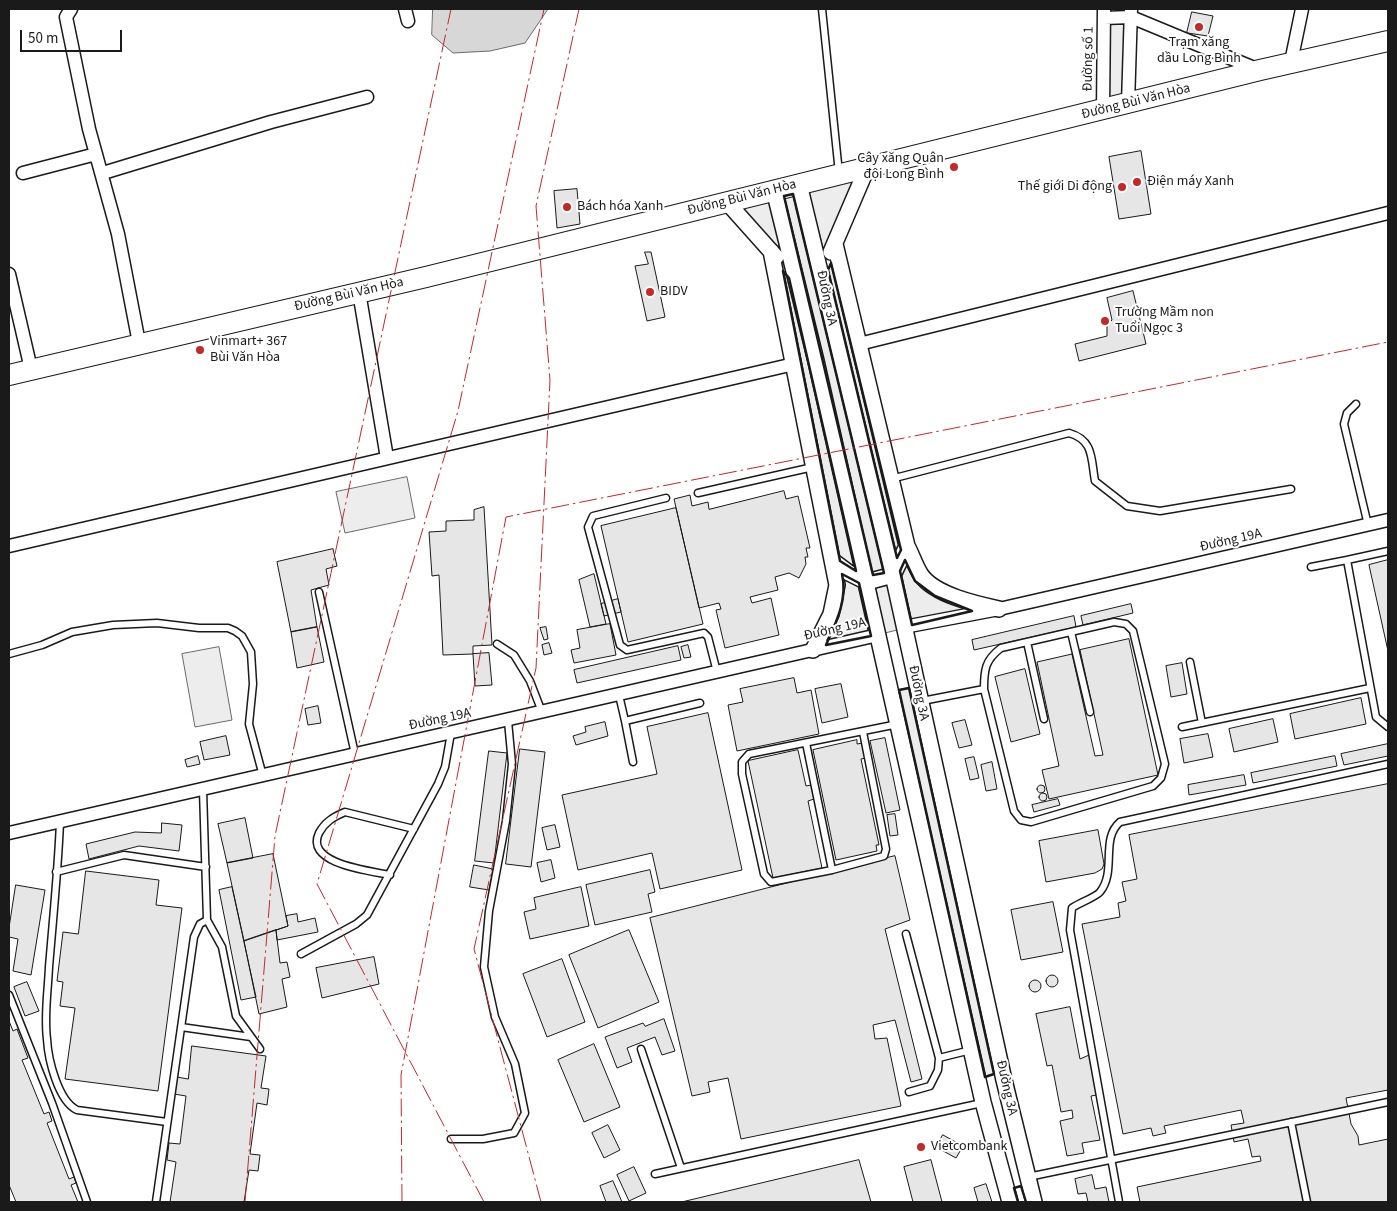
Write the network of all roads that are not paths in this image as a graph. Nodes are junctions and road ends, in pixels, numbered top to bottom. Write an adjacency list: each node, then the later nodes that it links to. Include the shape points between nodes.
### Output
1 (822, 9): 16 (lane)
2 (1302, 9): 7 (street)
3 (66, 12): 12 (street)
4 (1104, 13): 5 (street); 11 (street, Đường số 1)
5 (1131, 13): 8 (street); 10 (street)
6 (1388, 42): 7 (main road, Đường Bùi Văn Hòa)
7 (1291, 62): 8 (main road, Đường Bùi Văn Hòa)
8 (1260, 70): 10 (main road, Đường Bùi Văn Hòa)
9 (367, 97): 15 (street, via 237,132)
10 (1128, 104): 11 (main road, Đường Bùi Văn Hòa)
11 (1103, 110): 13 (main road, Đường Bùi Văn Hòa)
12 (96, 154): 14 (street); 15 (street)
13 (867, 168): 16 (main road, Đường Bùi Văn Hòa); 21 (street)
14 (23, 173)
15 (103, 174): 27 (street)
16 (839, 174): 17 (main road, Đường Bùi Văn Hòa)
17 (799, 184): 18 (main road, Đường Bùi Văn Hòa); 24 (street, Đường 3A)
18 (774, 190): 19 (main road, Đường Bùi Văn Hòa); 25 (street, Đường 3A)
19 (726, 201): 22 (street); 26 (main road, Đường Bùi Văn Hòa)
20 (1388, 213): 28 (street)
21 (835, 244): 24 (street); 28 (street, Đường 3A)
22 (771, 251): 25 (street); 29 (street)
23 (9, 274): 30 (street)
24 (821, 274): 47 (street, Đường 3A)
25 (797, 280): 48 (street, Đường 3A)
26 (359, 292): 27 (main road, Đường Bùi Văn Hòa); 33 (street)
27 (139, 343): 30 (main road, Đường Bùi Văn Hòa)
28 (860, 344): 35 (street, Đường 3A)
29 (794, 364): 33 (street); 34 (street)
30 (32, 369): 31 (main road, Đường Bùi Văn Hòa)
31 (9, 375)
32 (1356, 404): 40 (lane, via 1347,413 1344,424)
33 (387, 458): 41 (street)
34 (813, 468): 37 (lane); 45 (street)
35 (891, 479): 36 (lane, via 1068,433 1080,436 1088,444 1095,481 1127,506 1160,512); 42 (street, Đường 3A)
36 (1291, 490)
37 (698, 493)
38 (666, 498): 59 (lane, via 593,516 589,520 588,527 620,645 627,650 704,633 708,637)
39 (1388, 520): 40 (street, Đường 19A)
40 (1368, 525): 50 (street, Đường 19A)
41 (9, 546)
42 (907, 546): 47 (street); 50 (street, Đường 3A, via 922,576 941,591 970,603)
43 (1388, 551): 44 (lane)
44 (1347, 560): 46 (lane); 60 (lane)
45 (833, 561): 48 (street); 56 (street, via 837,585 831,614)
46 (1311, 567)
47 (893, 575): 48 (street); 51 (street, Đường 3A)
48 (867, 582): 53 (street, Đường 3A)
49 (319, 592): 77 (lane)
50 (999, 609): 51 (street, Đường 19A)
51 (904, 627): 53 (street); 63 (street, Đường 3A)
52 (1071, 632): 54 (lane); 61 (lane, via 1114,622 1126,624 1133,631 1165,764 1161,778 1153,786 1031,822 1021,820 1014,811); 65 (lane)
53 (878, 635): 56 (street, Đường 19A); 71 (street, Đường 3A)
54 (1027, 642): 61 (lane, via 1002,648 991,656 984,668); 67 (lane)
55 (497, 644): 66 (lane, via 514,655 530,681)
56 (813, 650): 59 (street, Đường 19A)
57 (9, 654): 80 (lane, via 72,632 114,625 157,623 235,631 242,636 251,652 253,684 249,724)
58 (1190, 662): 70 (lane)
59 (716, 672): 62 (street, Đường 19A)
60 (1370, 688): 70 (lane); 72 (lane, via 1376,717)
61 (984, 689): 63 (lane)
62 (619, 695): 66 (street, Đường 19A); 69 (lane)
63 (920, 702): 104 (street, Đường 3A)
64 (700, 703): 69 (lane)
65 (1090, 712)
66 (542, 713): 68 (street, Đường 19A)
67 (1044, 719)
68 (508, 721): 75 (street, Đường 19A); 105 (lane, via 512,764 489,911 484,967 495,1017 516,1064 526,1113 514,1133 483,1139)
69 (625, 721): 78 (lane)
70 (1202, 723): 73 (lane)
71 (898, 724): 74 (lane); 97 (street, Đường 3A)
72 (1388, 726)
73 (1182, 727)
74 (863, 732): 76 (lane); 86 (lane, via 886,849 880,858)
75 (451, 733): 77 (street, Đường 19A); 83 (lane, via 445,767)
76 (806, 743): 86 (lane); 86 (lane, via 750,754 742,762 742,774 766,878 776,882)
77 (355, 754): 80 (street, Đường 19A)
78 (632, 762)
79 (1388, 764): 107 (lane, via 1120,822 1114,827 1110,837 1109,869 1099,893 1072,908 1070,917)
80 (263, 776): 81 (street, Đường 19A)
81 (203, 790): 82 (street, Đường 19A); 85 (lane)
82 (60, 822): 84 (street, Đường 19A); 87 (lane)
83 (414, 829): 88 (lane); 88 (lane, via 345,812 324,824 316,839 318,849 327,858)
84 (9, 833)
85 (206, 868): 87 (lane, via 124,855); 89 (lane)
86 (832, 870)
87 (56, 872): 102 (lane, via 46,1019 50,1059 64,1100 77,1110)
88 (390, 875): 91 (lane, via 366,915 356,924)
89 (207, 920): 93 (lane, via 200,924 194,937); 94 (lane, via 222,947 236,1016)
90 (906, 934): 98 (lane)
91 (301, 954)
92 (9, 995): 111 (lane)
93 (181, 1027): 94 (lane); 102 (lane)
94 (250, 1037): 95 (lane)
95 (260, 1049)
96 (641, 1049): 108 (lane)
97 (971, 1050): 98 (lane); 100 (street, Đường 3A)
98 (939, 1058): 99 (lane, via 938,1070 930,1086)
99 (909, 1092)
100 (983, 1102): 106 (street, Đường 3A); 108 (lane)
101 (1388, 1102): 103 (lane)
102 (167, 1122): 112 (lane)
103 (1291, 1122): 107 (lane); 116 (lane)
104 (1016, 1136): 106 (street); 110 (street, Đường 3A)
105 (451, 1139)
106 (993, 1141): 113 (street, Đường 3A)
107 (1111, 1159): 110 (lane); 115 (lane)
108 (681, 1168): 109 (lane)
109 (655, 1174)
110 (1027, 1178): 114 (street, Đường 3A)
111 (87, 1202)
112 (156, 1202)
113 (1010, 1202)
114 (1034, 1202)
115 (1119, 1202)
116 (1307, 1202)

